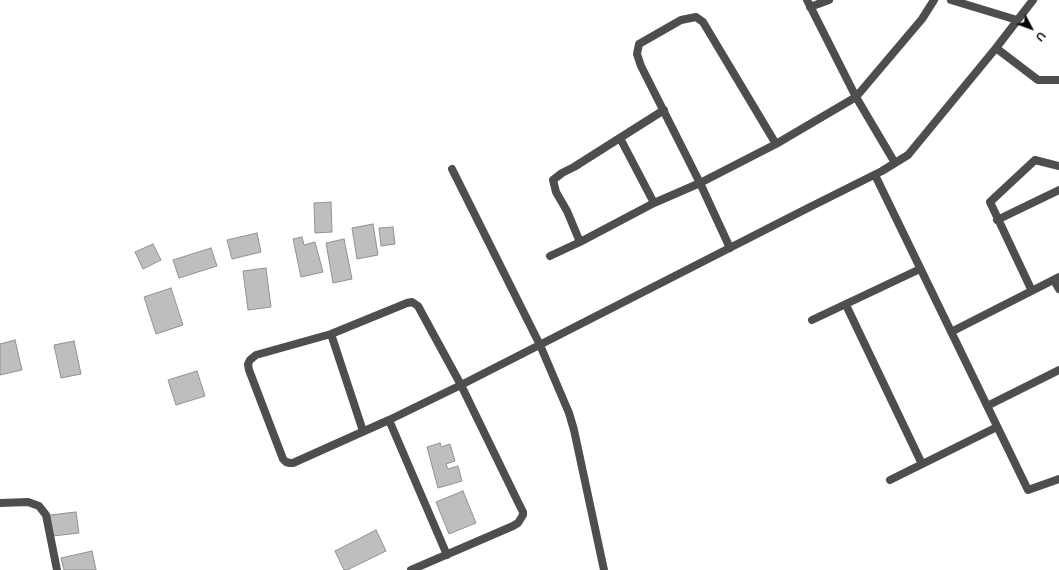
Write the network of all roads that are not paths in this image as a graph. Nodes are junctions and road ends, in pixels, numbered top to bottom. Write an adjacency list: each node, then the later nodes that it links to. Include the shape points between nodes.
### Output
1 (829, 0): 5 (street)
2 (934, 0): 9 (street, via 922,19)
3 (951, 0): 6 (street)
4 (1034, 0): 6 (street)
5 (809, 3): 9 (street)
6 (1017, 20): 7 (street)
7 (996, 48): 8 (street, via 1038,80); 13 (street, via 908,155)
8 (1059, 80)
9 (856, 97): 12 (street); 13 (street)
10 (664, 110): 11 (street); 12 (street, via 641,66 637,54 639,44 681,20 696,17 703,22); 17 (street)
11 (620, 138): 19 (street); 21 (street, via 553,180 556,192)
12 (776, 144): 17 (street)
13 (895, 163): 16 (street)
14 (1059, 166): 20 (street, via 1035,160 990,202)
15 (452, 169): 32 (street)
16 (875, 175): 22 (street); 24 (street)
17 (700, 183): 19 (street); 22 (street)
18 (1059, 190): 20 (street)
19 (654, 204): 21 (street)
20 (997, 220): 27 (street)
21 (580, 242): 23 (street)
22 (730, 248): 32 (street)
23 (550, 256)
24 (920, 269): 28 (street); 30 (street)
25 (1057, 278): 26 (street); 27 (street)
26 (1059, 289)
27 (1032, 291): 30 (street)
28 (846, 305): 29 (street); 39 (street)
29 (812, 320)
30 (951, 332): 35 (street)
31 (331, 334): 34 (street, via 407,303 415,303); 38 (street); 38 (street, via 256,355 248,364 249,370 286,462 293,463)
32 (540, 345): 34 (street); 46 (street, via 574,430)
33 (1059, 370): 35 (street)
34 (461, 385): 36 (street); 43 (street, via 523,515 513,526)
35 (987, 406): 37 (street)
36 (389, 420): 38 (street); 43 (street)
37 (997, 427): 39 (street); 40 (street, via 1028,490)
38 (364, 431)
39 (922, 464): 41 (street)
40 (1059, 479)
41 (890, 480)
42 (0, 503): 44 (street, via 28,502 39,506 46,515)
43 (447, 555): 45 (street)
44 (57, 570)
45 (411, 570)
46 (604, 570)

